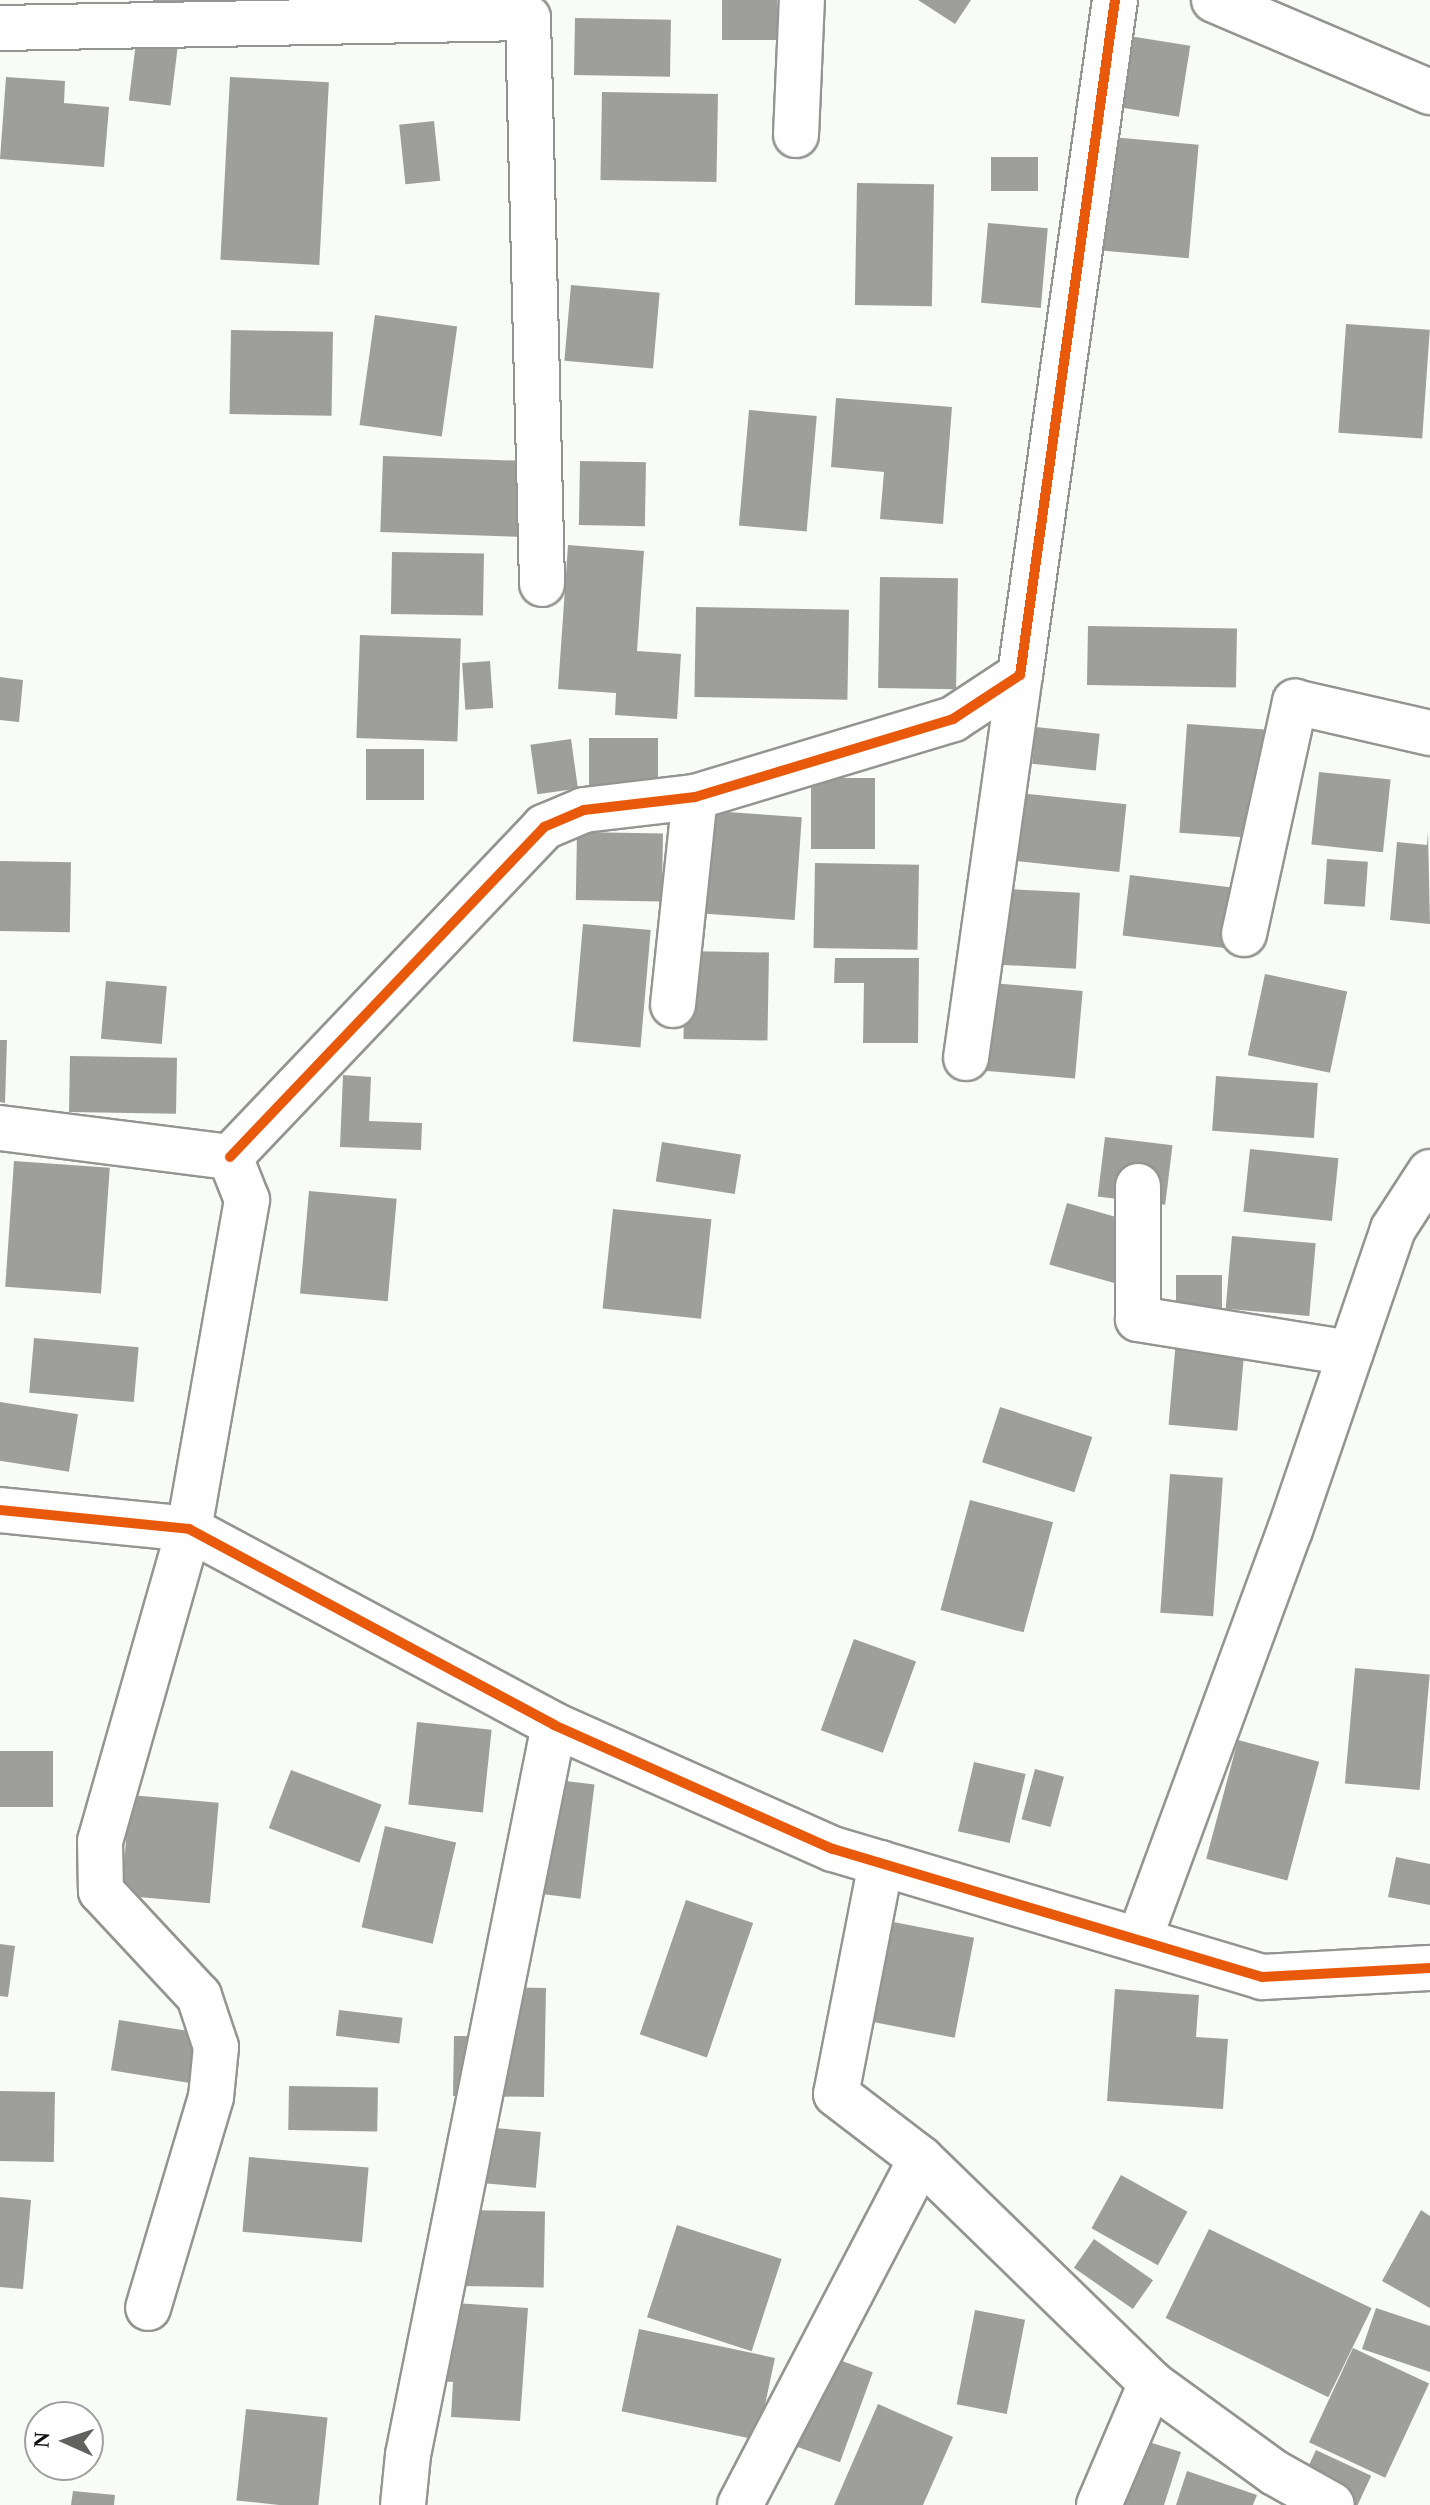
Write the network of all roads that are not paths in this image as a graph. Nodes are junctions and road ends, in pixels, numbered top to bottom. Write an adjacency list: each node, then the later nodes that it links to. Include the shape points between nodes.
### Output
1 (802, 0): 6 (street)
2 (1115, 0): 8 (street)
3 (1214, 0): 5 (street)
4 (0, 28): 7 (street, via 528,18)
5 (1430, 92)
6 (796, 135)
7 (542, 584)
8 (1020, 675): 10 (street, via 953,719); 13 (street)
9 (1430, 733): 11 (street, via 1295,702)
10 (695, 797): 12 (street); 15 (street, via 584,810 544,827)
11 (1244, 934)
12 (673, 1005)
13 (966, 1058)
14 (0, 1128): 15 (street)
15 (230, 1157): 20 (street, via 247,1200)
16 (1430, 1172): 18 (street, via 1393,1229)
17 (1138, 1186): 18 (street, via 1138,1319)
18 (1350, 1353): 23 (street)
19 (0, 1510): 20 (street)
20 (189, 1529): 21 (street); 26 (street, via 100,1841 101,1891 199,1996 216,2047 211,2097)
21 (554, 1725): 22 (street, via 833,1849); 29 (street, via 411,2439)
22 (881, 1863): 23 (street); 25 (street, via 836,2094)
23 (1139, 1940): 24 (street, via 1262,1977)
24 (1430, 1968)
25 (921, 2159): 27 (street); 30 (street)
26 (148, 2308)
27 (1151, 2383): 28 (street); 31 (street)
28 (1269, 2489): 32 (street)
29 (403, 2505)
30 (740, 2505)
31 (1099, 2505)
32 (1332, 2505)

